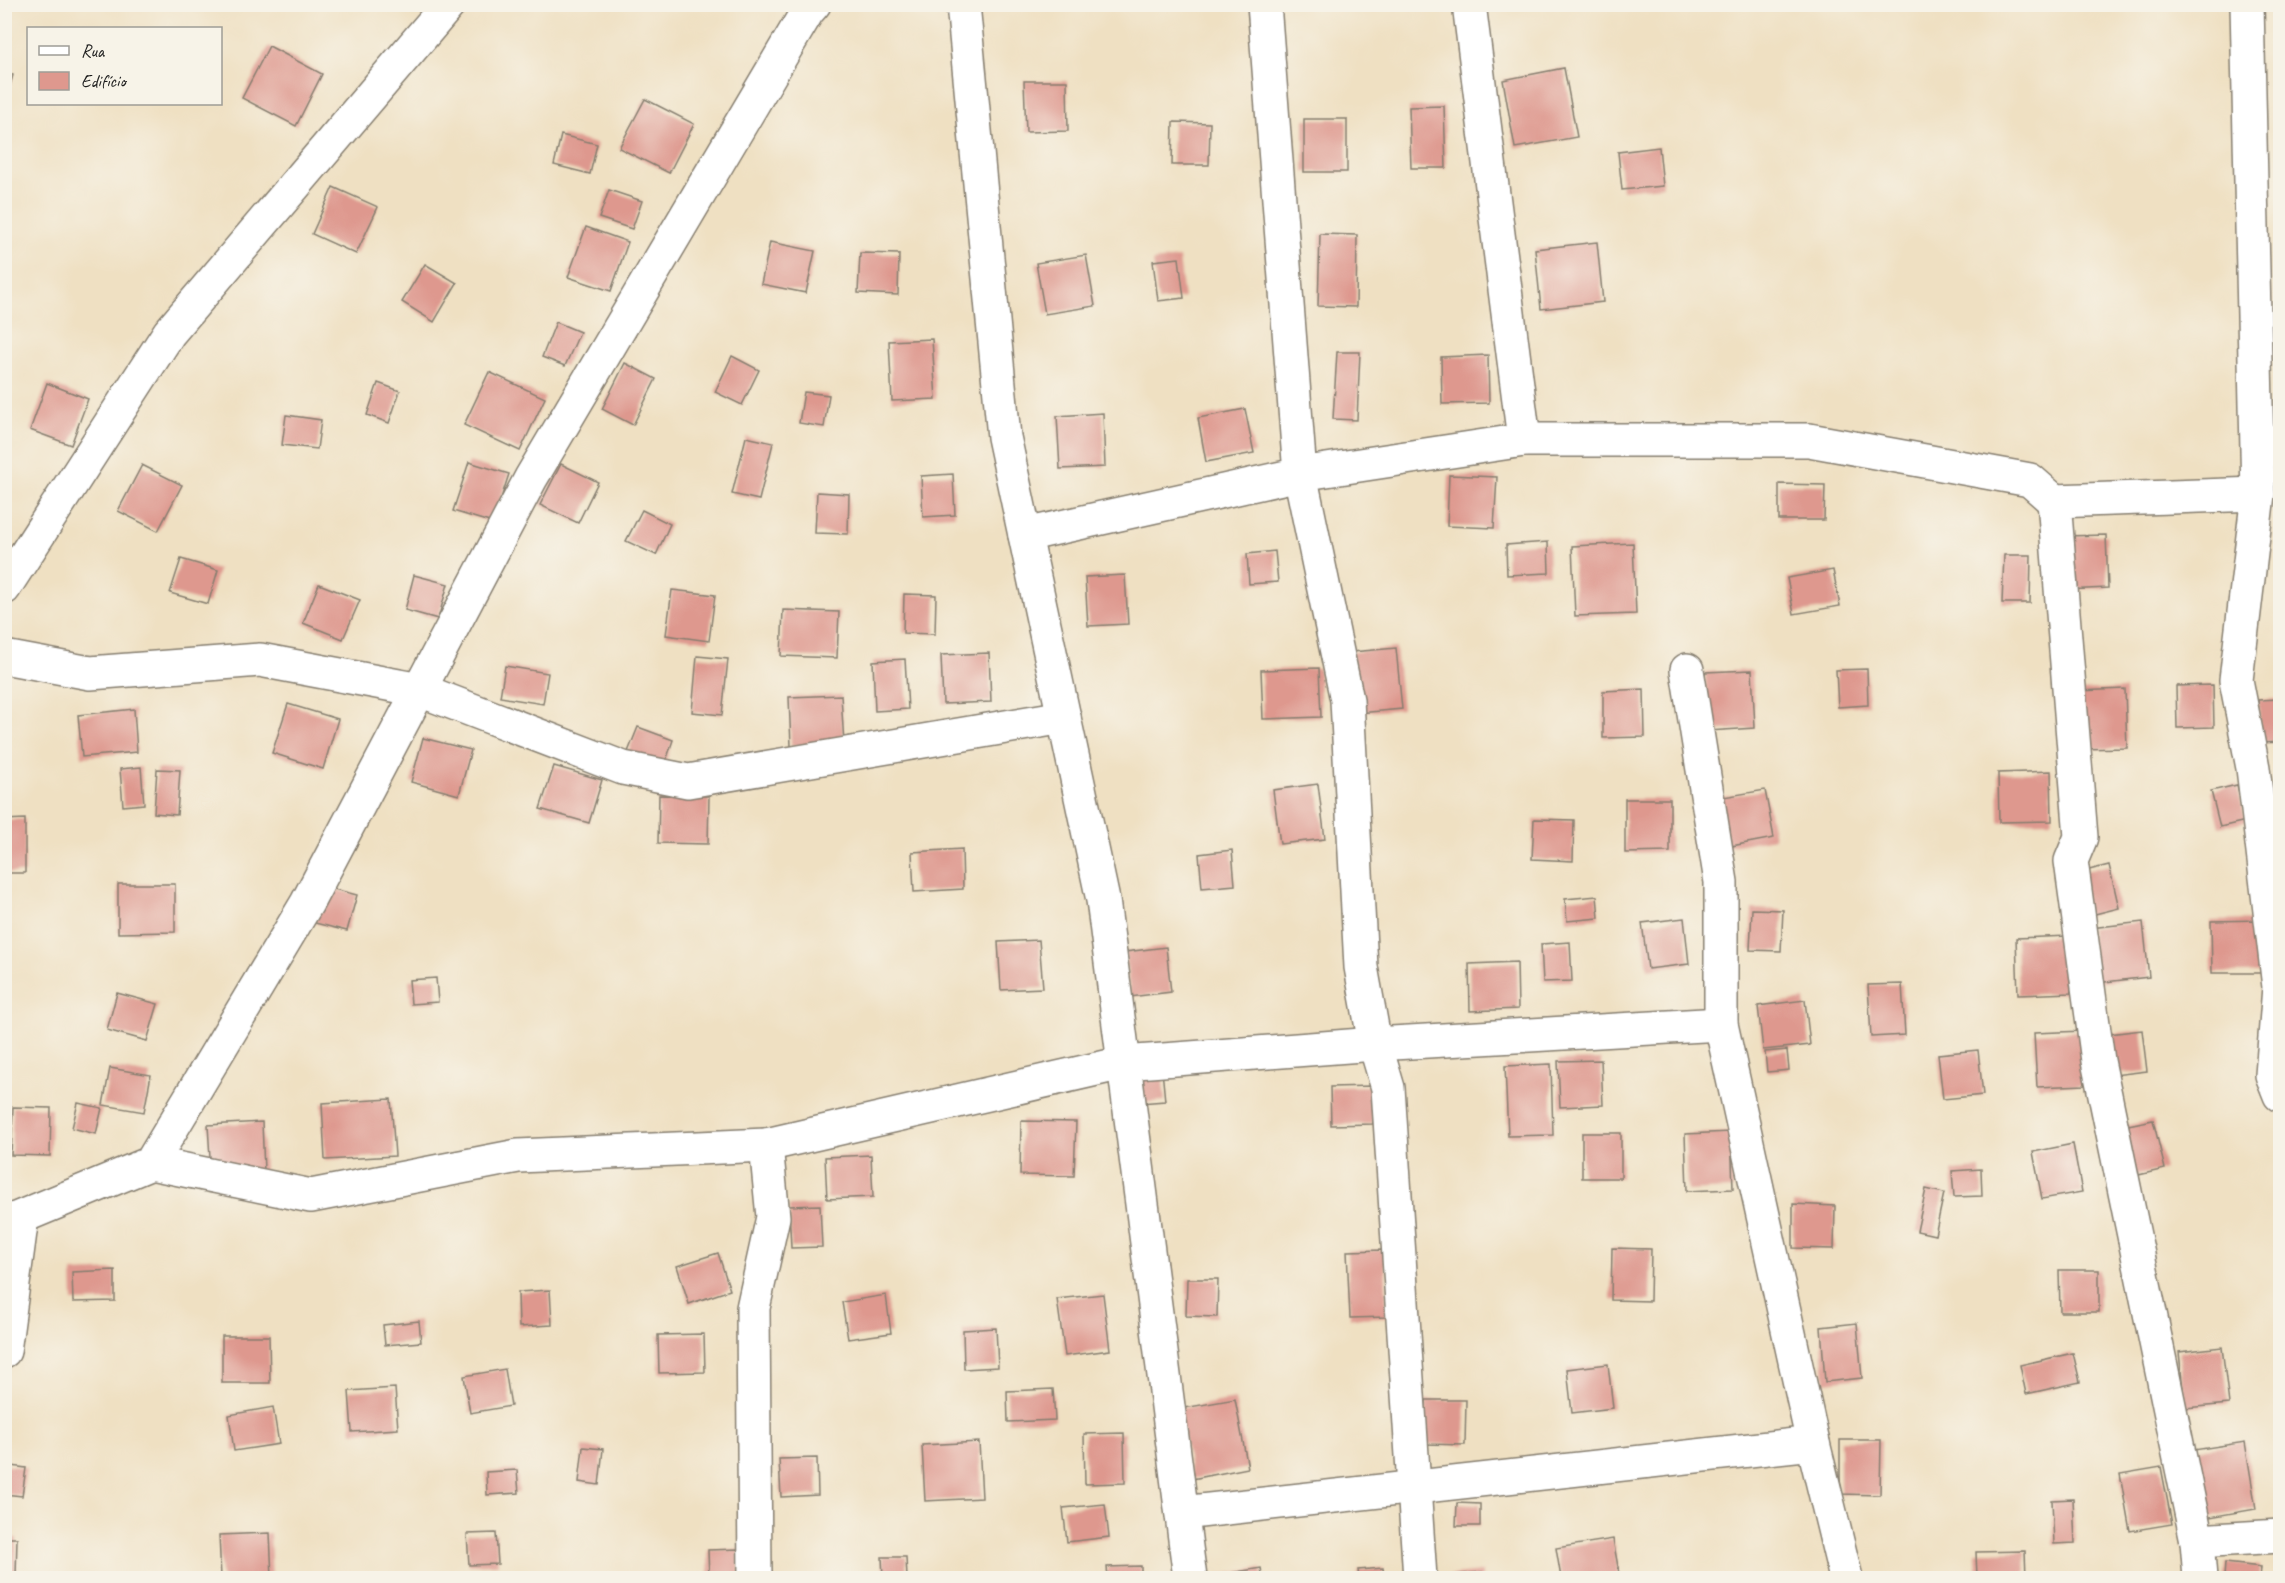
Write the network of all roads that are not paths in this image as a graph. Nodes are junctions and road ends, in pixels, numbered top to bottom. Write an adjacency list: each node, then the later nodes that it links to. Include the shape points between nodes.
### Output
1 (449, 4): 13 (street, via 169,333)
2 (814, 4): 16 (street, via 531,478)
3 (963, 4): 12 (street, via 1004,437)
4 (1264, 4): 9 (street)
5 (1469, 4): 8 (street)
6 (2247, 4): 7 (street)
7 (2269, 419): 10 (street)
8 (1524, 440): 9 (street); 11 (street, via 1809,440 2030,480)
9 (1300, 474): 12 (street); 19 (street, via 1347,700 1361,967)
10 (2258, 494): 11 (street); 21 (street, via 2236,680 2253,768 2279,987 2272,1075)
11 (2054, 501): 30 (street, via 2081,837 2071,861 2096,1050)
12 (1025, 535): 17 (street)
13 (4, 588)
14 (4, 657): 16 (street, via 90,673 260,660)
15 (1687, 670): 18 (street, via 1721,882)
16 (420, 690): 17 (street, via 623,768 688,781); 23 (street, via 307,903)
17 (1064, 717): 20 (street, via 1103,900)
18 (1721, 1024): 19 (street); 26 (street)
19 (1375, 1044): 20 (street); 27 (street, via 1388,1088)
20 (1123, 1063): 22 (street); 28 (street)
21 (2280, 1095)
22 (766, 1145): 23 (street, via 518,1156 311,1197); 31 (street, via 773,1216 753,1308)
23 (151, 1164): 24 (street)
24 (13, 1220): 25 (street)
25 (4, 1351)
26 (1813, 1443): 27 (street); 34 (street)
27 (1415, 1487): 28 (street); 33 (street)
28 (1182, 1514): 32 (street)
29 (2280, 1536): 30 (street)
30 (2197, 1541): 35 (street)
31 (755, 1578)
32 (1190, 1578)
33 (1420, 1578)
34 (1846, 1578)
35 (2200, 1578)

